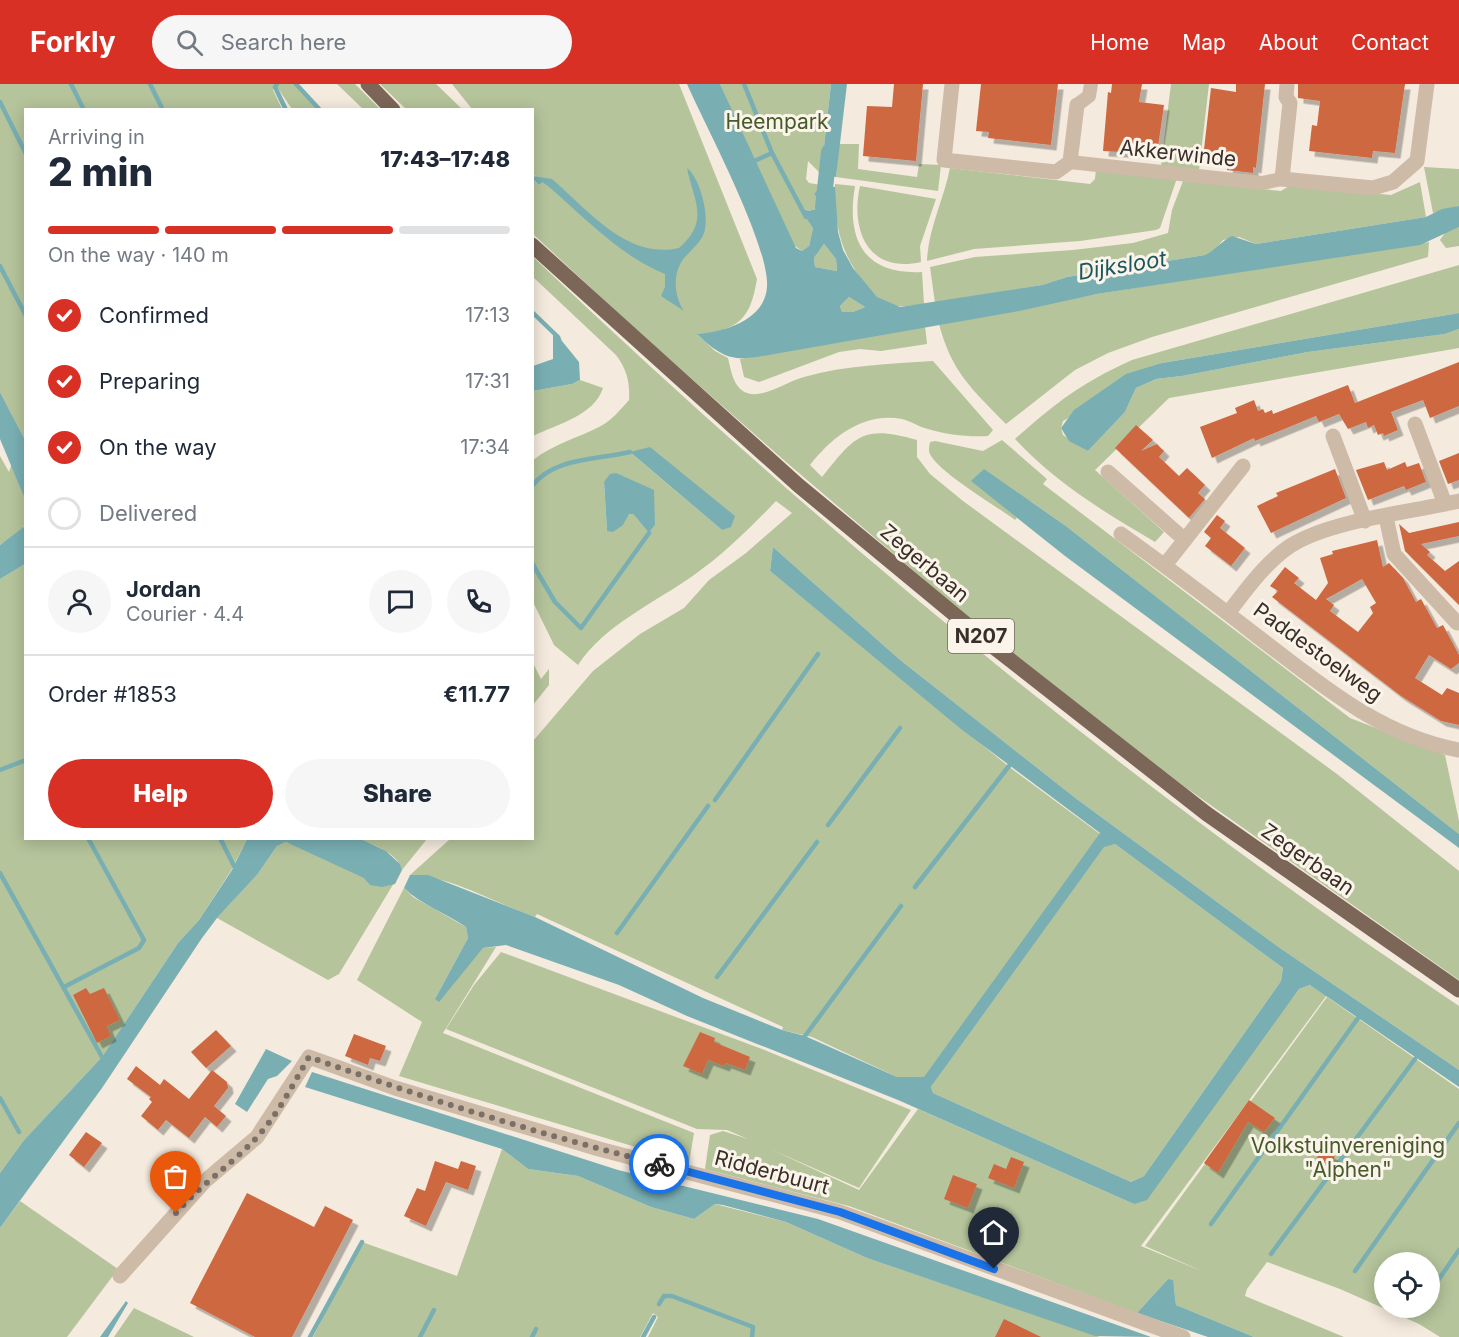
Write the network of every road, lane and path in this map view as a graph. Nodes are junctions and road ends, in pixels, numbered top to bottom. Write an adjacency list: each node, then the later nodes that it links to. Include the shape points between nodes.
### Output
1 (368, 84): 7 (main road)
2 (952, 84): 8 (street, Akkerwinde, via 944,160 1056,172)
3 (1091, 84): 6 (street, via 1089,96)
4 (1287, 84): 9 (street, via 1286,97 1290,103)
5 (1427, 84): 9 (street, via 1418,161 1394,182 1373,188)
6 (1077, 105): 8 (street)
7 (391, 108)
8 (1070, 162): 9 (street, Akkerwinde, via 1262,183)
9 (1282, 179)
10 (534, 247): 24 (main road, Zegerbaan / N207, via 798,485 995,648 1207,814)
11 (1414, 424): 15 (street)
12 (1334, 436): 17 (street)
13 (1243, 466): 19 (street)
14 (1108, 472): 19 (street)
15 (1452, 503): 16 (street)
16 (1386, 517): 17 (street); 22 (street, via 1394,554)
17 (1365, 521): 21 (street, via 1292,545 1268,564)
18 (1121, 534): 20 (street, Paddestoelweg)
19 (1185, 540): 20 (street)
20 (1165, 565): 21 (street, Paddestoelweg)
21 (1228, 614): 23 (street, Paddestoelweg, via 1340,699 1384,724)
22 (1457, 623)
23 (1459, 750)
24 (1459, 990)
25 (120, 1276): 26 (street, Ridderbuurt, via 199,1187 257,1137 309,1057 395,1088 599,1149 840,1212)
26 (1184, 1337)

